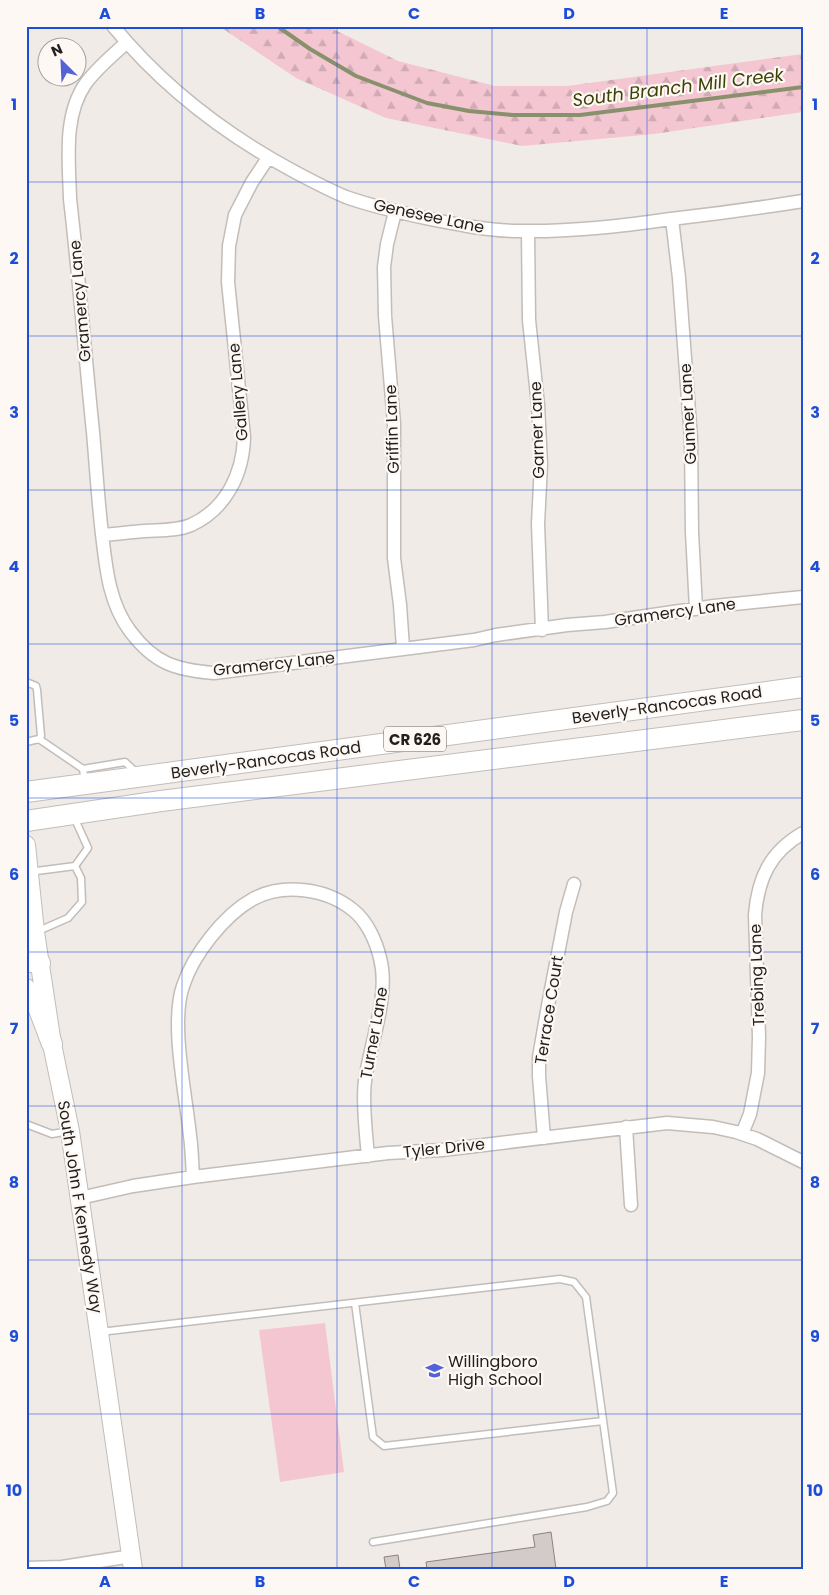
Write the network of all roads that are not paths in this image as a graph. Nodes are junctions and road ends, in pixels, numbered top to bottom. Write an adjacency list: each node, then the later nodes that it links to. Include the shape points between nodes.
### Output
1 (113, 26): 2 (street, Genesee Lane)
2 (126, 42): 3 (street, Genesee Lane, via 180,96); 8 (street, Gramercy Lane, via 93,74 78,96 69,144 70,199)
3 (268, 158): 5 (street, Genesee Lane, via 346,196); 8 (street, Gallery Lane, via 235,215 229,246 228,282 244,437 244,454 233,487 214,510 190,525)
4 (803, 201): 6 (street, Genesee Lane)
5 (395, 212): 7 (street, Genesee Lane, via 475,228); 12 (street, Griffin Lane, via 384,267 384,316 394,424 394,558)
6 (672, 219): 7 (street, Genesee Lane, via 589,230); 10 (street, Gunner Lane, via 691,440)
7 (528, 231): 11 (street, Garner Lane, via 529,320 541,464 538,524)
8 (102, 535): 12 (street, Gramercy Lane, via 107,578 120,614 130,631 153,656 167,664 187,670 214,672)
9 (803, 597): 10 (street, Gramercy Lane)
10 (696, 609): 11 (street, Gramercy Lane)
11 (542, 630): 12 (street, Gramercy Lane)
12 (402, 648)
13 (26, 682): 16 (lane, via 36,686 37,690)
14 (803, 687): 18 (main road, Beverly-Rancocas Road / CR 626, via 140,777)
15 (803, 720): 20 (main road, Beverly-Rancocas Road / CR 626)
16 (39, 739): 17 (lane); 18 (lane)
17 (26, 742)
18 (84, 777): 19 (main road, Beverly-Rancocas Road / CR 626)
19 (26, 792)
20 (72, 813): 21 (main road, Beverly-Rancocas Road / CR 626); 24 (lane, via 88,848)
21 (26, 821)
22 (803, 833): 35 (street, Trebing Lane, via 780,849 769,862 756,896 758,1073 750,1114)
23 (26, 845): 25 (street, South John F Kennedy Way)
24 (75, 866): 25 (lane); 28 (lane, via 81,878 82,902 68,918)
25 (28, 873): 27 (street, South John F Kennedy Way)
26 (574, 884): 36 (street, Terrace Court, via 540,1048)
27 (29, 914): 28 (street, South John F Kennedy Way)
28 (35, 932): 29 (street, South John F Kennedy Way)
29 (33, 962): 31 (street, South John F Kennedy Way)
30 (26, 989): 31 (main road, via 38,1007)
31 (52, 1044): 34 (street, South John F Kennedy Way)
32 (26, 1124): 34 (lane, via 52,1134)
33 (626, 1127): 35 (street, Tyler Drive, via 675,1123); 36 (street, Tyler Drive); 41 (street)
34 (70, 1131): 40 (street, South John F Kennedy Way)
35 (742, 1134): 38 (street, Tyler Drive)
36 (544, 1138): 37 (street, Tyler Drive)
37 (368, 1156): 39 (street, Tyler Drive); 39 (street, Turner Lane, via 364,1083 382,991 380,957 369,929 353,910 339,901 304,890 269,892 237,910 211,937 189,969 182,987 178,1027)
38 (803, 1162)
39 (193, 1177): 40 (street, Tyler Drive)
40 (80, 1198): 43 (street, South John F Kennedy Way)
41 (631, 1205)
42 (355, 1303): 43 (lane); 44 (lane, via 560,1279 574,1282 586,1297); 44 (lane, via 373,1437 384,1446)
43 (99, 1332): 46 (street, South John F Kennedy Way)
44 (603, 1421): 45 (lane, via 612,1493 607,1502)
45 (373, 1542)
46 (132, 1562): 47 (street)
47 (26, 1568)

